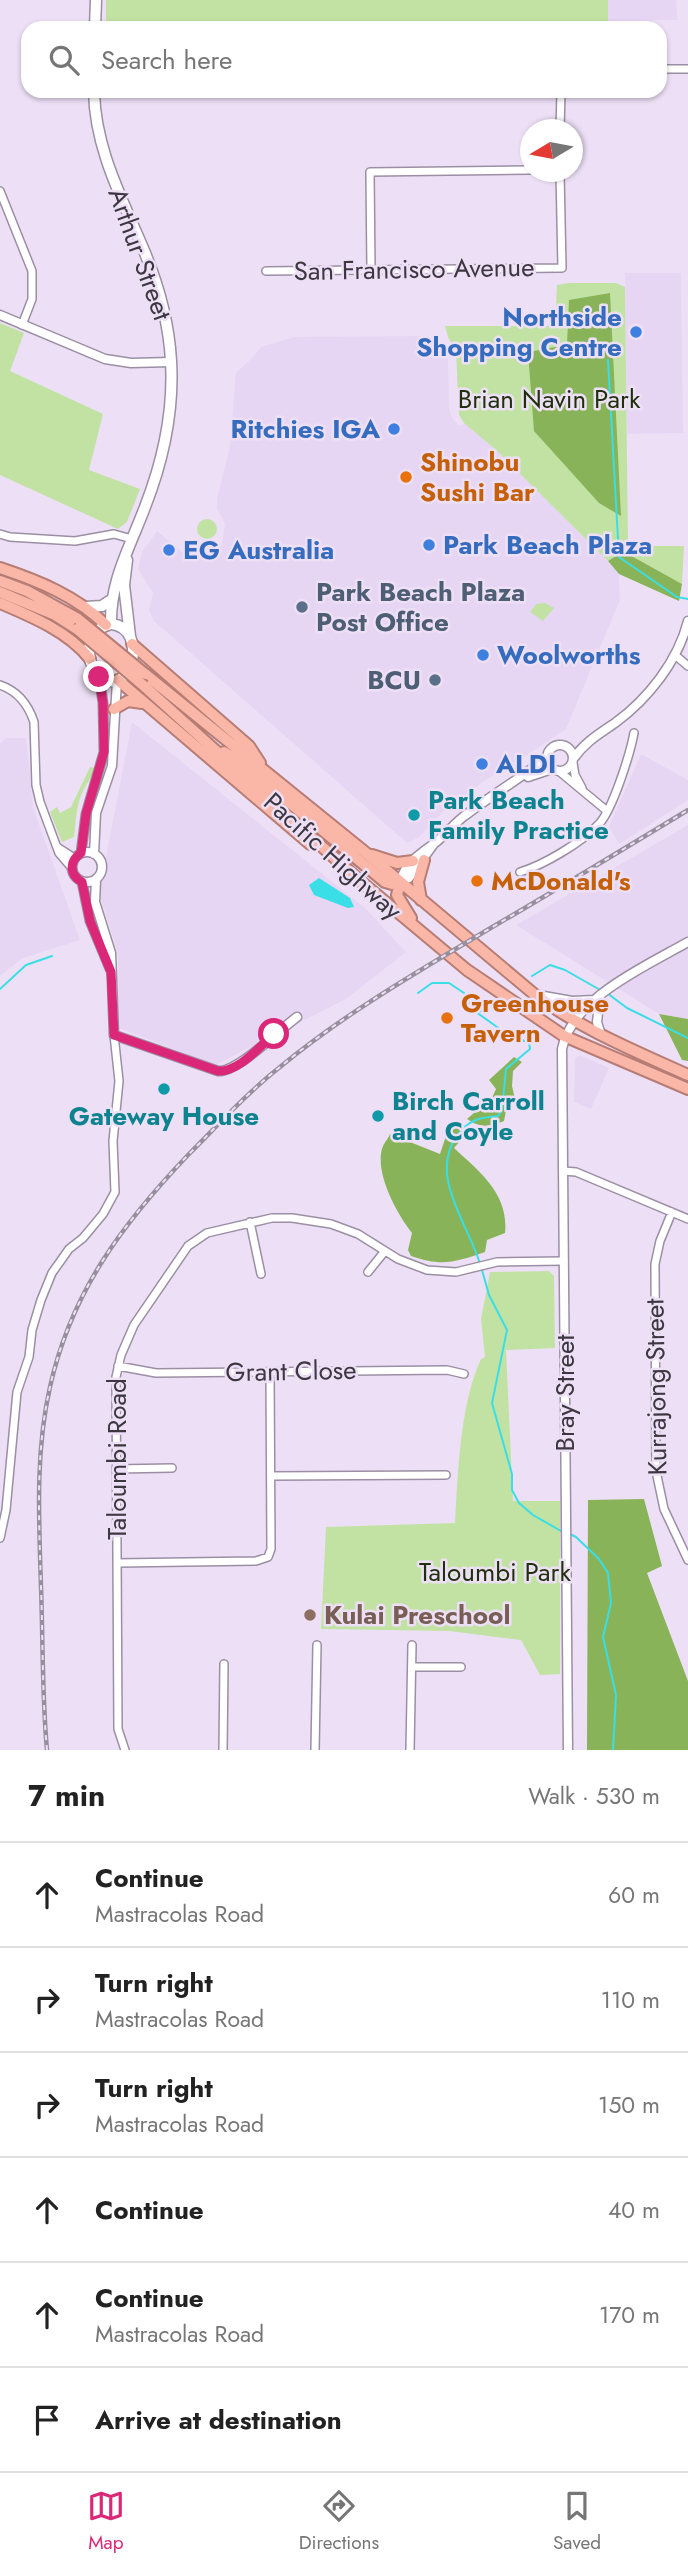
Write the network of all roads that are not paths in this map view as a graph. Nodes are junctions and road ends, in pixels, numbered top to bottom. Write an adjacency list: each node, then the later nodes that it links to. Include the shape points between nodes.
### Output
1 (96, 0): 2 (main road)
2 (95, 21)
3 (667, 69): 4 (street)
4 (688, 69)
5 (95, 98): 15 (main road, Arthur Street, via 104,155 161,299)
6 (561, 98): 7 (street)
7 (560, 119)
8 (520, 170): 11 (street, via 370,172)
9 (560, 182): 11 (street, San Francisco Avenue, via 562,268)
10 (0, 191): 14 (street, via 32,271 32,299)
11 (371, 270): 12 (street, San Francisco Avenue)
12 (266, 271)
13 (0, 315): 14 (street)
14 (22, 325): 15 (street, via 113,361)
15 (171, 362): 17 (main road, Arthur Street, via 162,455)
16 (0, 534): 17 (street, via 75,541 114,534)
17 (132, 539): 21 (main road, Arthur Street); 27 (main road, Arthur Street, via 124,585)
18 (0, 568): 23 (highway, via 56,589)
19 (0, 581): 25 (highway, Pacific Highway, via 27,591)
20 (0, 592): 25 (highway, Pacific Highway)
21 (111, 600): 23 (main road, via 102,607); 26 (main road, Arthur Street)
22 (0, 603): 29 (highway, via 57,631)
23 (86, 607): 26 (highway)
24 (688, 621): 28 (street)
25 (78, 624): 38 (highway, Pacific Highway, bridge); 43 (highway, Pacific Highway, bridge)
26 (108, 625): 27 (main road, via 122,627); 29 (main road, via 91,637)
27 (131, 641): 32 (main road, via 133,657 128,671); 43 (highway, via 249,746)
28 (675, 656): 30 (street); 37 (street, via 639,703)
29 (90, 659): 31 (main road)
30 (688, 666)
31 (99, 677): 32 (main road); 49 (street, via 104,752)
32 (117, 680): 34 (highway); 35 (street)
33 (0, 685): 49 (street, via 20,696 31,713 42,808 63,859)
34 (148, 705): 35 (highway, via 128,701); 52 (highway, via 277,817)
35 (114, 709): 47 (street, via 112,766 96,813)
36 (634, 733): 46 (street)
37 (594, 736): 39 (street); 41 (street)
38 (206, 743): 52 (highway, Pacific Highway); 55 (highway, via 238,760 385,882)
39 (565, 746): 40 (street, via 553,747); 41 (street)
40 (547, 757): 42 (street); 44 (street)
41 (573, 760): 42 (street, via 568,769); 45 (street)
42 (556, 770): 44 (street); 45 (street)
43 (265, 772): 48 (highway, Pacific Highway)
44 (518, 780): 50 (street, via 461,818)
45 (583, 791): 46 (street)
46 (607, 811): 51 (street, via 580,840)
47 (94, 853): 49 (street); 53 (street, via 102,865)
48 (366, 853): 50 (highway, via 397,863); 55 (highway, Pacific Highway)
49 (76, 859): 54 (street, via 74,876)
50 (418, 861): 55 (street, via 402,873); 56 (highway)
51 (520, 872)
52 (358, 879): 57 (highway, Pacific Highway)
53 (96, 880): 54 (street); 59 (street, via 95,902 111,953)
54 (82, 882): 59 (street, via 90,921)
55 (400, 882): 56 (highway, Pacific Highway); 57 (highway, via 397,895)
56 (421, 900): 60 (highway, Pacific Highway)
57 (420, 932): 66 (highway, Pacific Highway)
58 (688, 942): 61 (street)
59 (111, 972): 64 (street)
60 (534, 995): 61 (street, via 572,1001); 63 (highway, Pacific Highway)
61 (597, 998): 63 (street); 65 (street)
62 (297, 1017): 64 (street, via 227,1071)
63 (575, 1021): 65 (highway, Pacific Highway); 66 (street)
64 (114, 1035): 84 (street, via 119,1081 113,1141 115,1192 103,1214 52,1273 41,1300 18,1392)
65 (601, 1035): 67 (highway, Pacific Highway)
66 (564, 1036): 68 (highway, Pacific Highway); 69 (street, Bray Street)
67 (688, 1075)
68 (688, 1089)
69 (563, 1171): 70 (street, via 576,1172); 74 (street, Bray Street)
70 (672, 1212): 71 (street); 85 (street, Kurrajong Street, via 655,1264 655,1465 664,1509)
71 (688, 1219)
72 (250, 1222): 73 (street, Taloumbi Road, via 313,1220 358,1234); 76 (street); 77 (street, Taloumbi Road, via 207,1233 188,1246 134,1325)
73 (385, 1251): 74 (street, Taloumbi Road, via 414,1267 456,1272 497,1262); 75 (street)
74 (564, 1261): 97 (street, Bray Street)
75 (368, 1272)
76 (261, 1274)
77 (118, 1366): 78 (street, Grant Close, via 156,1373); 81 (street, Taloumbi Road)
78 (270, 1371): 79 (street, Grant Close, via 447,1370); 83 (street)
79 (464, 1374)
80 (172, 1468): 81 (street)
81 (116, 1469): 87 (street, Taloumbi Road)
82 (446, 1475): 83 (street)
83 (271, 1476): 87 (street, via 271,1549 264,1559)
84 (0, 1538)
85 (686, 1550): 86 (street, Kurrajong Street)
86 (688, 1560)
87 (117, 1563): 93 (street, Taloumbi Road, via 118,1729)
88 (317, 1645): 95 (street)
89 (412, 1645): 91 (street)
90 (224, 1664): 94 (street)
91 (412, 1667): 92 (street); 96 (street)
92 (461, 1667)
93 (125, 1750)
94 (223, 1750)
95 (315, 1750)
96 (410, 1750)
97 (568, 1750)

